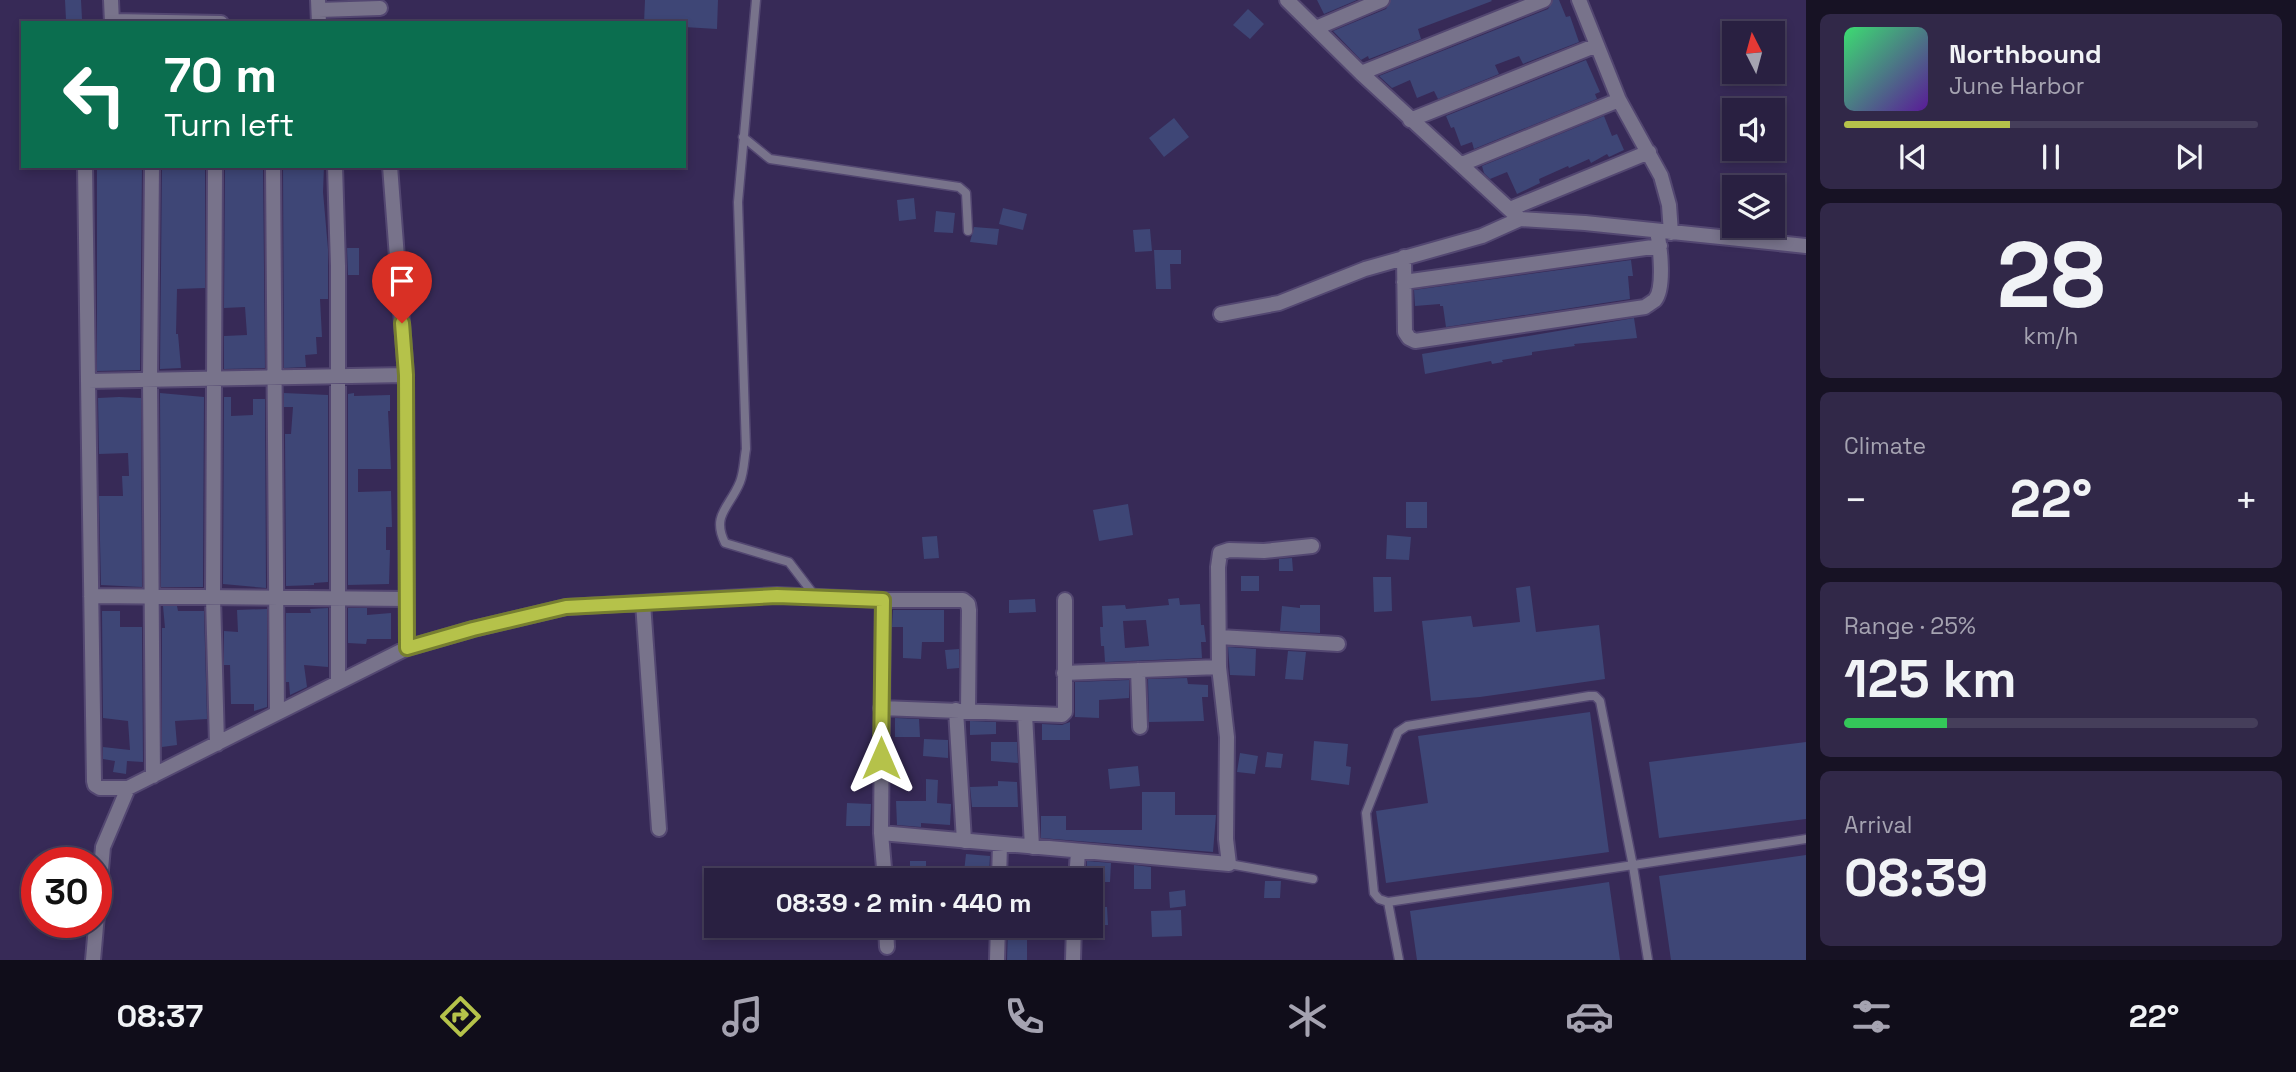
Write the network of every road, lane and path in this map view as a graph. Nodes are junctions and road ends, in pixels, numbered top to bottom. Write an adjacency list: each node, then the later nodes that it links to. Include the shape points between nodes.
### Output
1 (111, 0): 9 (street)
2 (756, 0): 15 (lane)
3 (1287, 0): 10 (street)
4 (1382, 0): 10 (street)
5 (1544, 0): 12 (street)
6 (1579, 0): 11 (street)
7 (380, 10): 8 (street)
8 (318, 11)
9 (112, 21)
10 (1316, 28): 12 (street)
11 (1597, 45): 13 (street); 14 (street)
12 (1361, 73): 14 (street)
13 (1619, 100): 16 (street); 17 (street)
14 (1410, 120): 17 (street)
15 (743, 137): 25 (lane, via 771,159 959,187 966,192); 41 (lane, via 738,202 746,449 742,478 721,514 718,530 725,543 789,562)
16 (1649, 152): 24 (street); 26 (street, via 1669,205)
17 (1462, 164): 24 (street)
18 (85, 168): 36 (street)
19 (152, 168): 35 (street)
20 (215, 168): 34 (street)
21 (273, 168): 33 (street)
22 (335, 168): 32 (street)
23 (390, 168): 31 (street)
24 (1515, 214): 26 (street); 28 (street, via 1482,236)
25 (968, 231)
26 (1663, 237): 27 (street); 29 (street); 29 (street, via 1660,290 1645,307 1415,341 1405,332)
27 (1806, 246)
28 (1404, 257): 29 (street); 30 (street, via 1279,303)
29 (1404, 282)
30 (1221, 314)
31 (406, 375): 32 (street); 44 (street)
32 (337, 376): 33 (street); 43 (street)
33 (275, 377): 34 (street); 42 (street)
34 (214, 378): 35 (street); 40 (street)
35 (150, 380): 36 (street); 39 (street)
36 (88, 381): 38 (street)
37 (1312, 546): 48 (street, via 1220,553)
38 (91, 596): 39 (street); 62 (street, via 95,785)
39 (152, 597): 40 (street); 61 (street)
40 (213, 597): 42 (street); 60 (street)
41 (816, 597): 45 (street); 47 (street)
42 (275, 598): 43 (street); 57 (street)
43 (338, 598): 44 (street); 54 (street)
44 (407, 599): 50 (street)
45 (883, 600): 55 (street); 56 (street, via 963,600 968,604)
46 (1065, 600): 53 (street)
47 (643, 603): 50 (street, via 566,607); 63 (street)
48 (1219, 637): 49 (street); 51 (street)
49 (1338, 643)
50 (407, 648): 54 (street)
51 (1219, 667): 52 (street); 70 (street, via 1227,737)
52 (1138, 670): 53 (street); 59 (street)
53 (1064, 673): 58 (street, via 1065,712)
54 (338, 682): 57 (street)
55 (881, 708): 56 (street); 64 (street)
56 (962, 711): 58 (street); 66 (street)
57 (277, 713): 60 (street)
58 (1025, 714): 68 (street)
59 (1140, 727)
60 (217, 744): 61 (street)
61 (153, 776): 62 (street)
62 (128, 788): 81 (street, via 103,847)
63 (659, 829)
64 (881, 833): 66 (street); 72 (street)
65 (1806, 839): 71 (lane)
66 (964, 841): 67 (street)
67 (1000, 844): 68 (street); 73 (street)
68 (1032, 847): 69 (street)
69 (1077, 852): 70 (street); 74 (street)
70 (1229, 864): 75 (lane)
71 (1633, 866): 76 (lane); 76 (lane, via 1605,719 1600,701 1589,696 1407,726 1398,732 1366,813 1374,894); 85 (lane)
72 (884, 868)
73 (999, 868)
74 (1076, 868)
75 (1313, 879)
76 (1388, 902): 84 (lane)
77 (887, 938): 80 (street)
78 (998, 938): 82 (street)
79 (1074, 938): 83 (street)
80 (887, 947)
81 (93, 960)
82 (997, 960)
83 (1073, 960)
84 (1399, 960)
85 (1648, 960)

